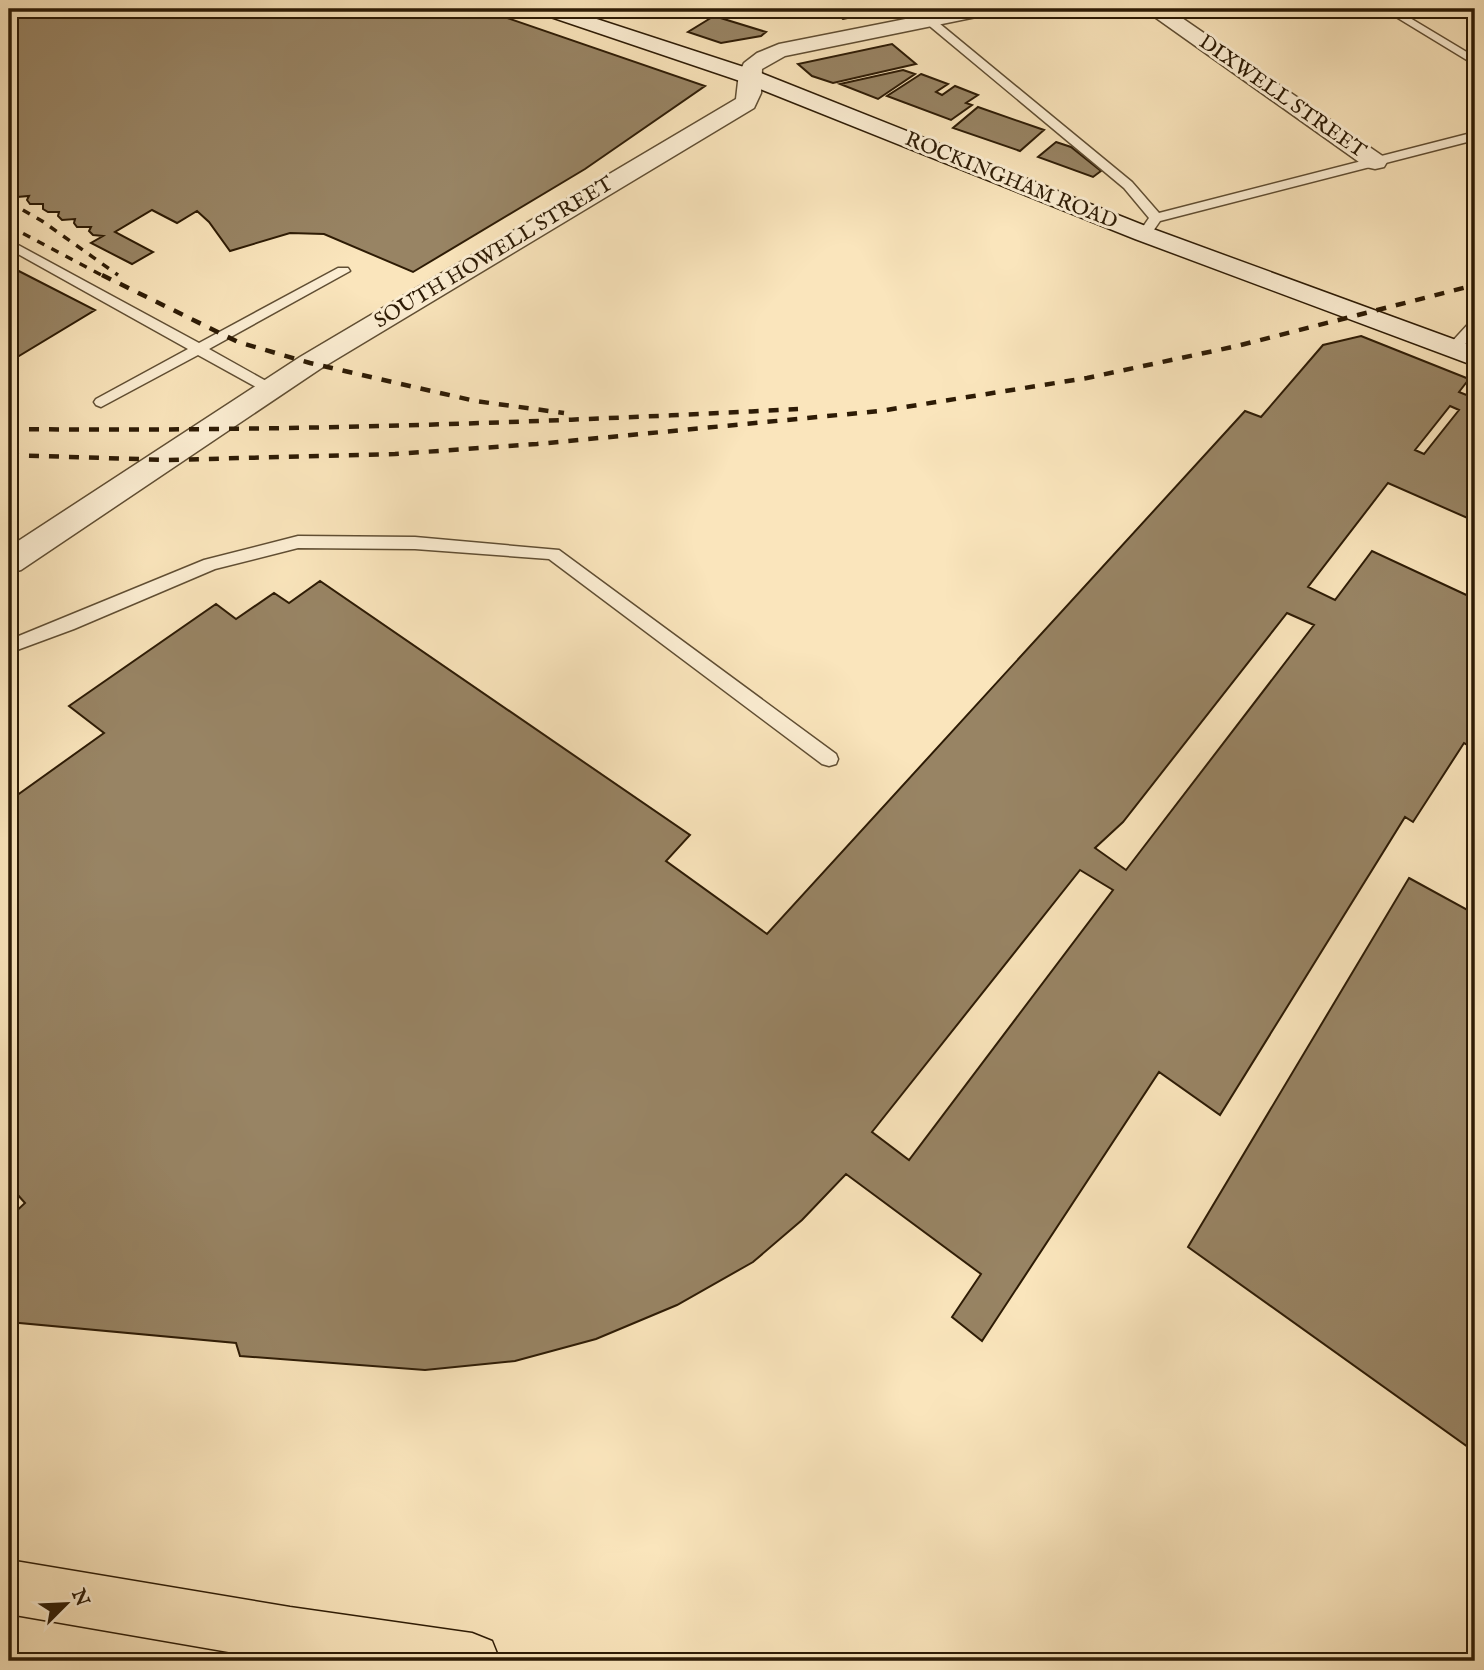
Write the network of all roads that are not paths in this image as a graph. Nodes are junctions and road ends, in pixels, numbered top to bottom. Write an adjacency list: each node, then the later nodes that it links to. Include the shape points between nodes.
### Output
1 (546, 9): 7 (street, ROCKINGHAM ROAD)
2 (986, 9): 5 (street, via 955,16)
3 (1156, 9): 9 (street, DIXWELL STREET)
4 (1388, 9): 6 (lane)
5 (931, 15): 7 (street, via 779,51 760,59); 10 (lane, via 1128,186)
6 (1475, 62)
7 (748, 76): 10 (street, ROCKINGHAM ROAD); 16 (street, SOUTH HOWELL STREET, via 751,93 746,103)
8 (1475, 136): 9 (lane)
9 (1375, 162): 10 (lane)
10 (1150, 226): 15 (street, ROCKINGHAM ROAD)
11 (9, 244): 14 (lane)
12 (343, 271): 14 (lane)
13 (1475, 325): 15 (lane)
14 (198, 350): 16 (lane); 17 (lane)
15 (1464, 353)
16 (270, 389): 18 (street, SOUTH HOWELL STREET)
17 (101, 402)
18 (9, 562)
19 (9, 647): 20 (lane, via 211,564 298,542 415,543 553,554)
20 (829, 759)
21 (9, 1587): 22 (main road)
22 (472, 1661)

